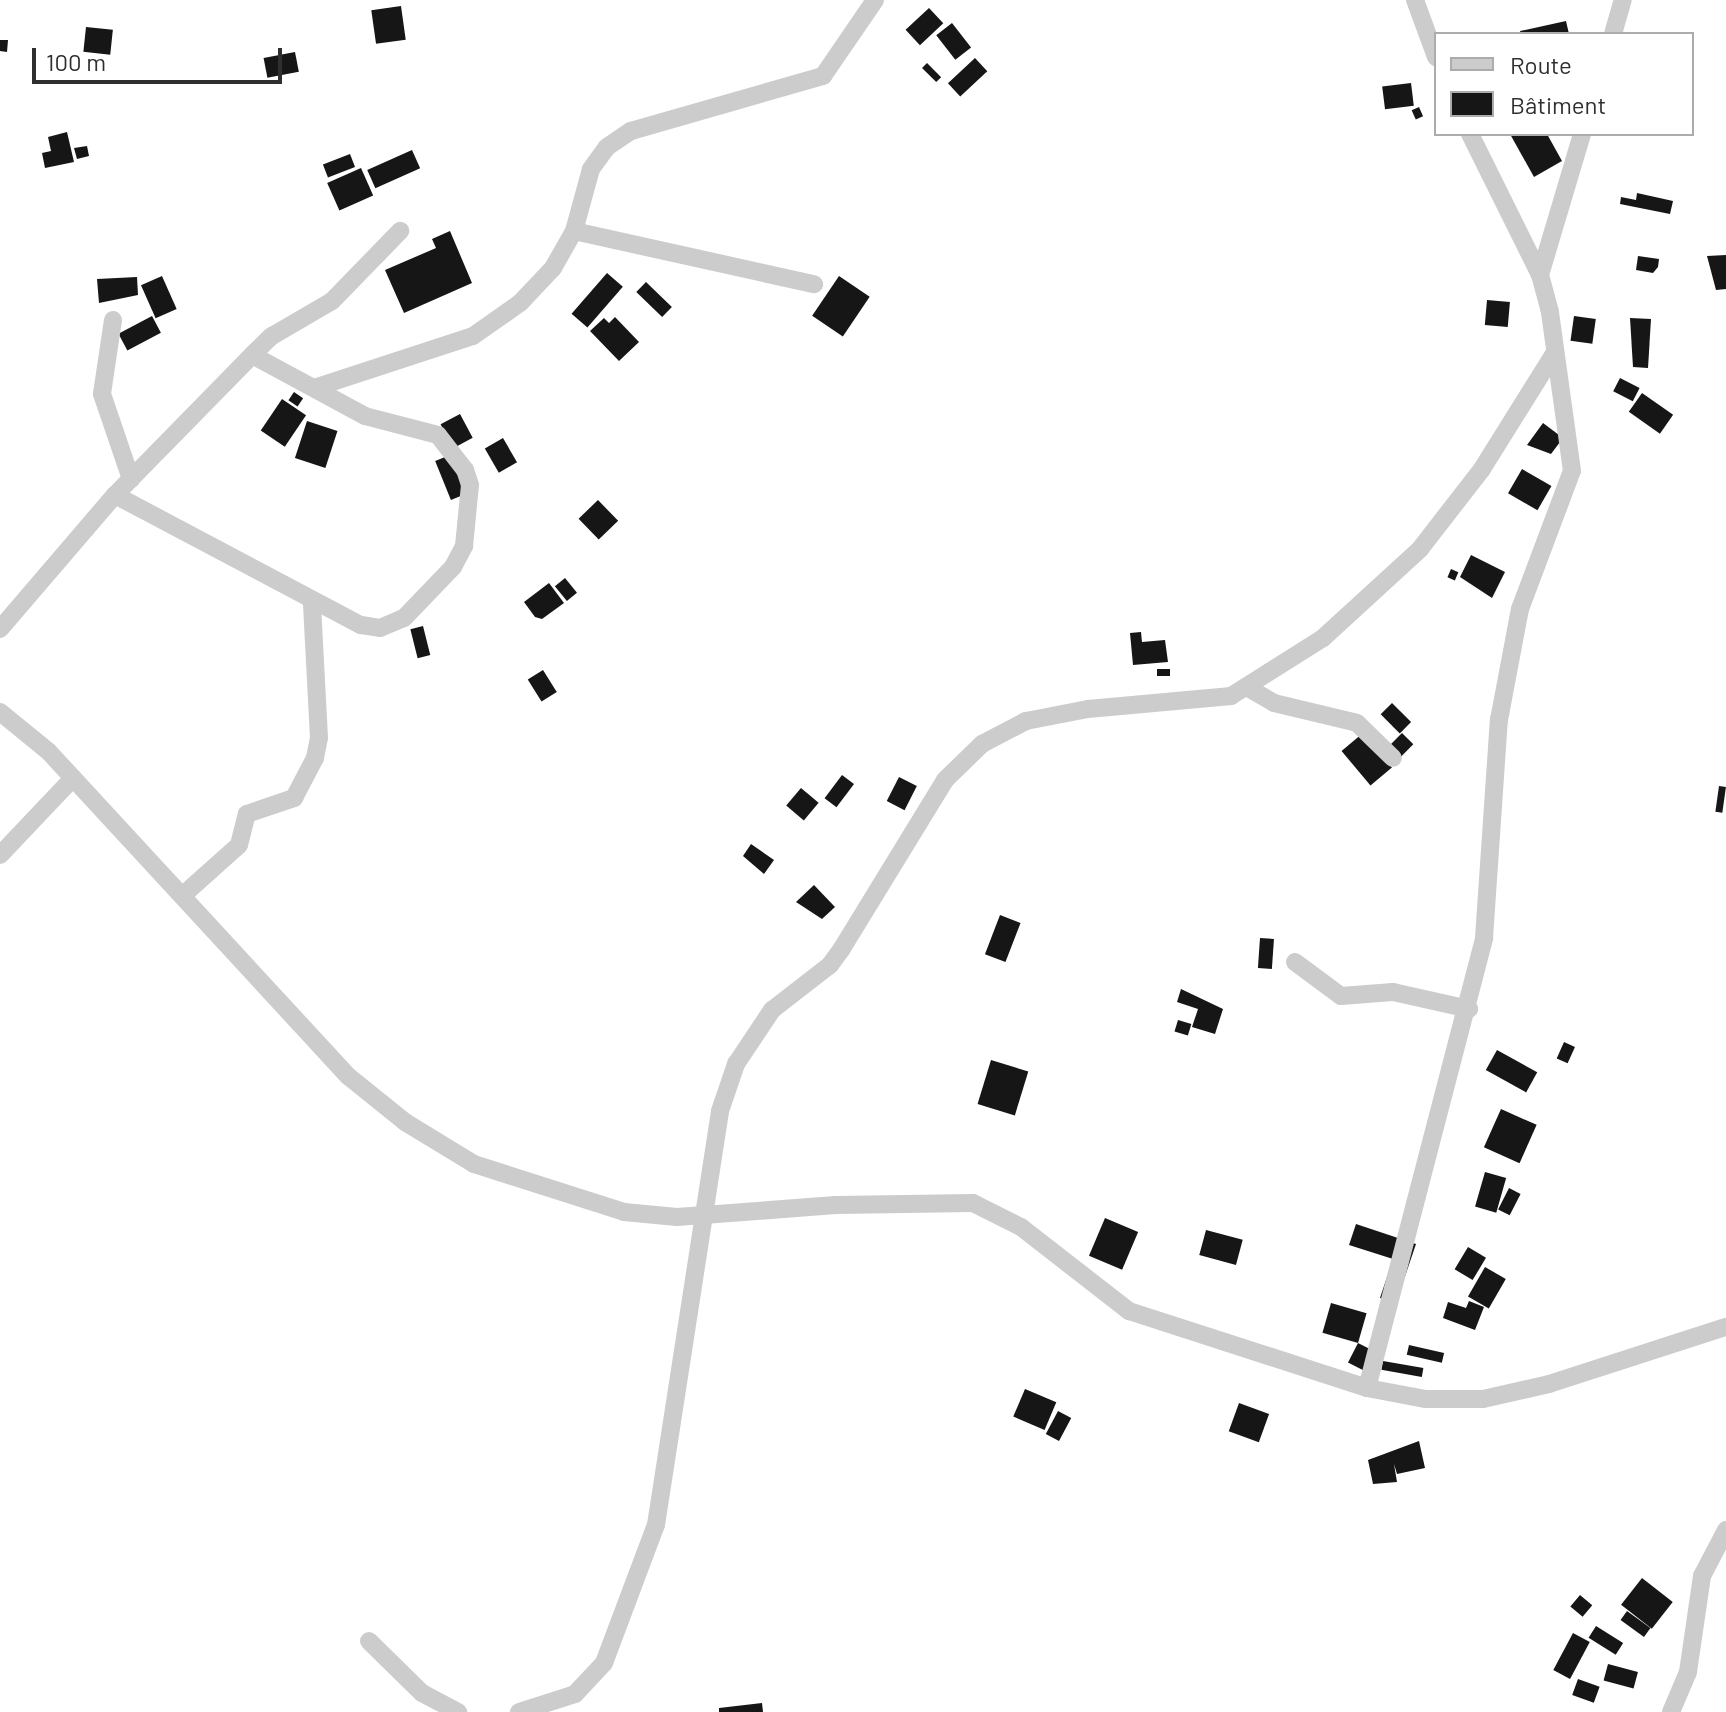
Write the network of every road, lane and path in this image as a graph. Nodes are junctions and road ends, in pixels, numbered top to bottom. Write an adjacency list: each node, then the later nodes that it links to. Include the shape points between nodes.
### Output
1 (875, 0): 9 (street, via 823,76 631,131 607,147 591,169)
2 (1415, 0): 5 (street)
3 (1623, 0): 4 (street)
4 (1614, 32)
5 (1434, 52)
6 (1471, 136): 10 (street)
7 (1581, 136): 10 (street)
8 (400, 231): 14 (street, via 332,301 272,336)
9 (574, 231): 11 (street); 15 (street, via 553,268 531,292 473,336)
10 (1540, 275): 13 (street)
11 (814, 284)
12 (113, 320): 16 (street, via 102,394)
13 (1555, 352): 20 (street, via 1482,469 1420,549 1323,638); 27 (street, via 1572,471 1530,578 1514,637 1499,720 1484,938)
14 (252, 355): 15 (street); 16 (street)
15 (317, 387): 18 (street, via 365,416 438,435 470,485 464,546 453,567 404,618 380,628)
16 (131, 479): 17 (street)
17 (115, 495): 18 (street); 19 (street)
18 (312, 604): 25 (street, via 319,738 315,758 294,798 247,814 239,845)
19 (0, 629)
20 (1250, 689): 22 (street, via 1274,703 1357,723); 28 (street, via 1209,700 1088,709 1026,721 959,763 830,965 772,1010 736,1064 720,1111)
21 (0, 712): 23 (street)
22 (1393, 758)
23 (73, 778): 24 (street); 25 (street)
24 (0, 855)
25 (182, 896): 28 (street, via 348,1076 416,1129 474,1164 556,1192 624,1212)
26 (1295, 962): 27 (street, via 1341,996 1393,992)
27 (1469, 1009): 30 (street)
28 (704, 1216): 30 (street, via 836,1205 973,1203 1021,1227 1129,1311); 34 (street, via 656,1525 629,1604 604,1663 590,1681 575,1694)
29 (1726, 1327): 30 (street, via 1549,1384 1483,1399 1426,1399)
30 (1367, 1388)
31 (1726, 1530): 35 (street, via 1702,1576 1688,1672)
32 (369, 1641): 33 (street, via 422,1693)
33 (458, 1712)
34 (519, 1712)
35 (1671, 1712)

